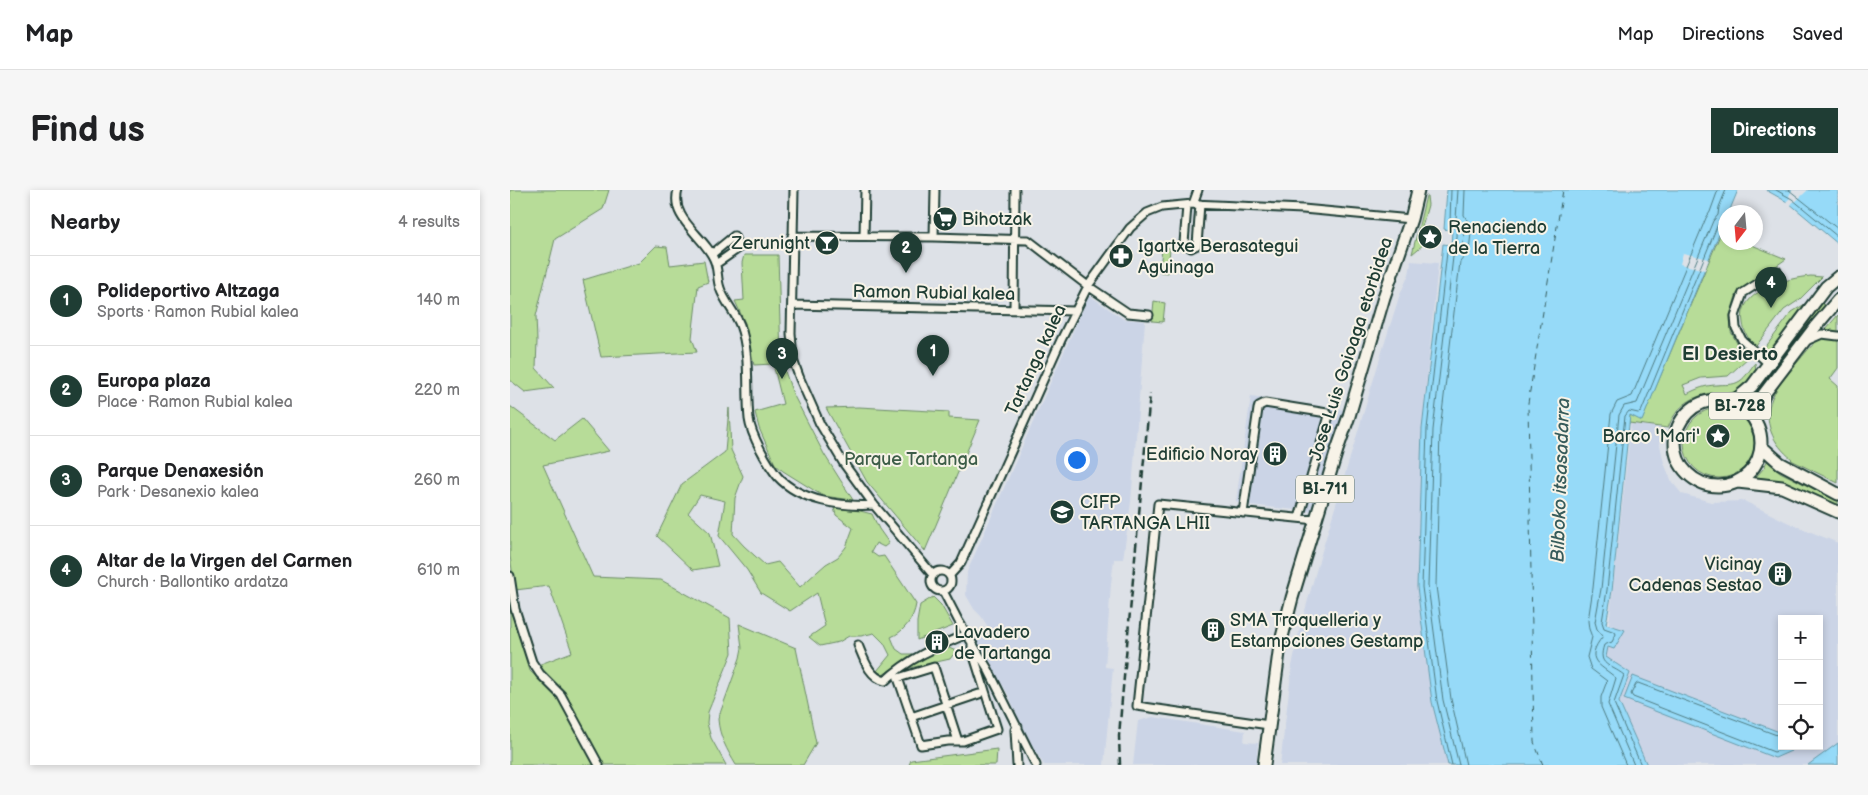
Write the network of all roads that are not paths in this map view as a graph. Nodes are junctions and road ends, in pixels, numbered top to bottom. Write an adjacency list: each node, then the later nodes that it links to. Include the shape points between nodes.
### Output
1 (678, 190): 14 (street, via 680,214)
2 (794, 190): 10 (street)
3 (865, 190): 11 (street)
4 (934, 190): 12 (street)
5 (1015, 190): 13 (street)
6 (1198, 190): 8 (street)
7 (1418, 190): 9 (main road, BI-711)
8 (1193, 204): 8 (street, via 1184,243 1191,248 1197,245); 9 (street, Tartanga kalea, via 1303,209); 18 (street, Tartanga kalea, via 1153,209 1137,220)
9 (1411, 219): 36 (main road, Jose Luis Goioaga etorbidea / BI-711)
10 (792, 236): 11 (street); 20 (street)
11 (864, 236): 12 (street)
12 (934, 237): 13 (street)
13 (1014, 239): 18 (street, via 1028,240); 21 (street)
14 (712, 254): 15 (street); 15 (street, via 734,236 739,248)
15 (716, 264): 32 (street, via 720,288 740,325 744,343 749,422 777,476 788,486 816,500)
16 (1777, 271): 26 (street, via 1743,293 1735,316 1742,340)
17 (1838, 277): 26 (main road, BI-728, via 1826,287)
18 (1088, 286): 22 (street, Tartanga kalea); 23 (street, via 1128,313)
19 (1835, 304): 25 (main road, BI-728)
20 (792, 305): 21 (street, Ramon Rubial kalea); 32 (street, via 793,360 800,379 820,424)
21 (1014, 309): 22 (street, Ramon Rubial kalea)
22 (1075, 311): 38 (street, Tartanga kalea, via 961,563)
23 (1149, 315)
24 (1838, 336): 25 (street, via 1822,334)
25 (1803, 342): 28 (main road, BI-728, via 1764,394)
26 (1769, 364): 27 (main road, BI-728, via 1752,386)
27 (1733, 402): 28 (main road, BI-728); 30 (main road, BI-728, via 1719,399 1692,408 1676,431 1675,446 1685,472 1696,480 1710,486)
28 (1754, 418): 29 (main road, BI-728)
29 (1762, 446): 30 (main road, via 1750,473); 31 (main road, via 1780,463)
30 (1738, 482): 34 (main road, BI-728, via 1782,487)
31 (1838, 494)
32 (874, 505): 37 (street)
33 (1243, 512): 35 (street); 35 (street, Jose Luis Goioaga etorbidea, via 1258,408 1262,404 1327,413 1329,416); 47 (street, via 1158,504 1137,706)
34 (1838, 512)
35 (1299, 518): 36 (street)
36 (1316, 520): 47 (main road, Jose Luis Goioaga etorbidea / BI-711, via 1280,645)
37 (933, 575): 38 (street, via 941,570); 40 (street, via 931,582 934,588)
38 (950, 575): 40 (street, via 951,585)
39 (510, 576): 50 (street, via 515,609 532,662 562,695)
40 (943, 591): 41 (street)
41 (967, 634): 42 (street); 43 (street, via 913,658 885,681 873,675)
42 (972, 642): 48 (street); 49 (street, via 997,729)
43 (858, 645)
44 (979, 694): 45 (street)
45 (946, 705): 46 (street); 46 (street, via 934,667 898,678); 49 (street)
46 (911, 717): 49 (street, via 921,745)
47 (1269, 725): 53 (main road, Jose Luis Goioaga etorbidea / BI-711)
48 (1018, 728): 51 (street, via 1015,730); 52 (street)
49 (958, 741)
50 (599, 765)
51 (1017, 765)
52 (1036, 765)
53 (1264, 765)

